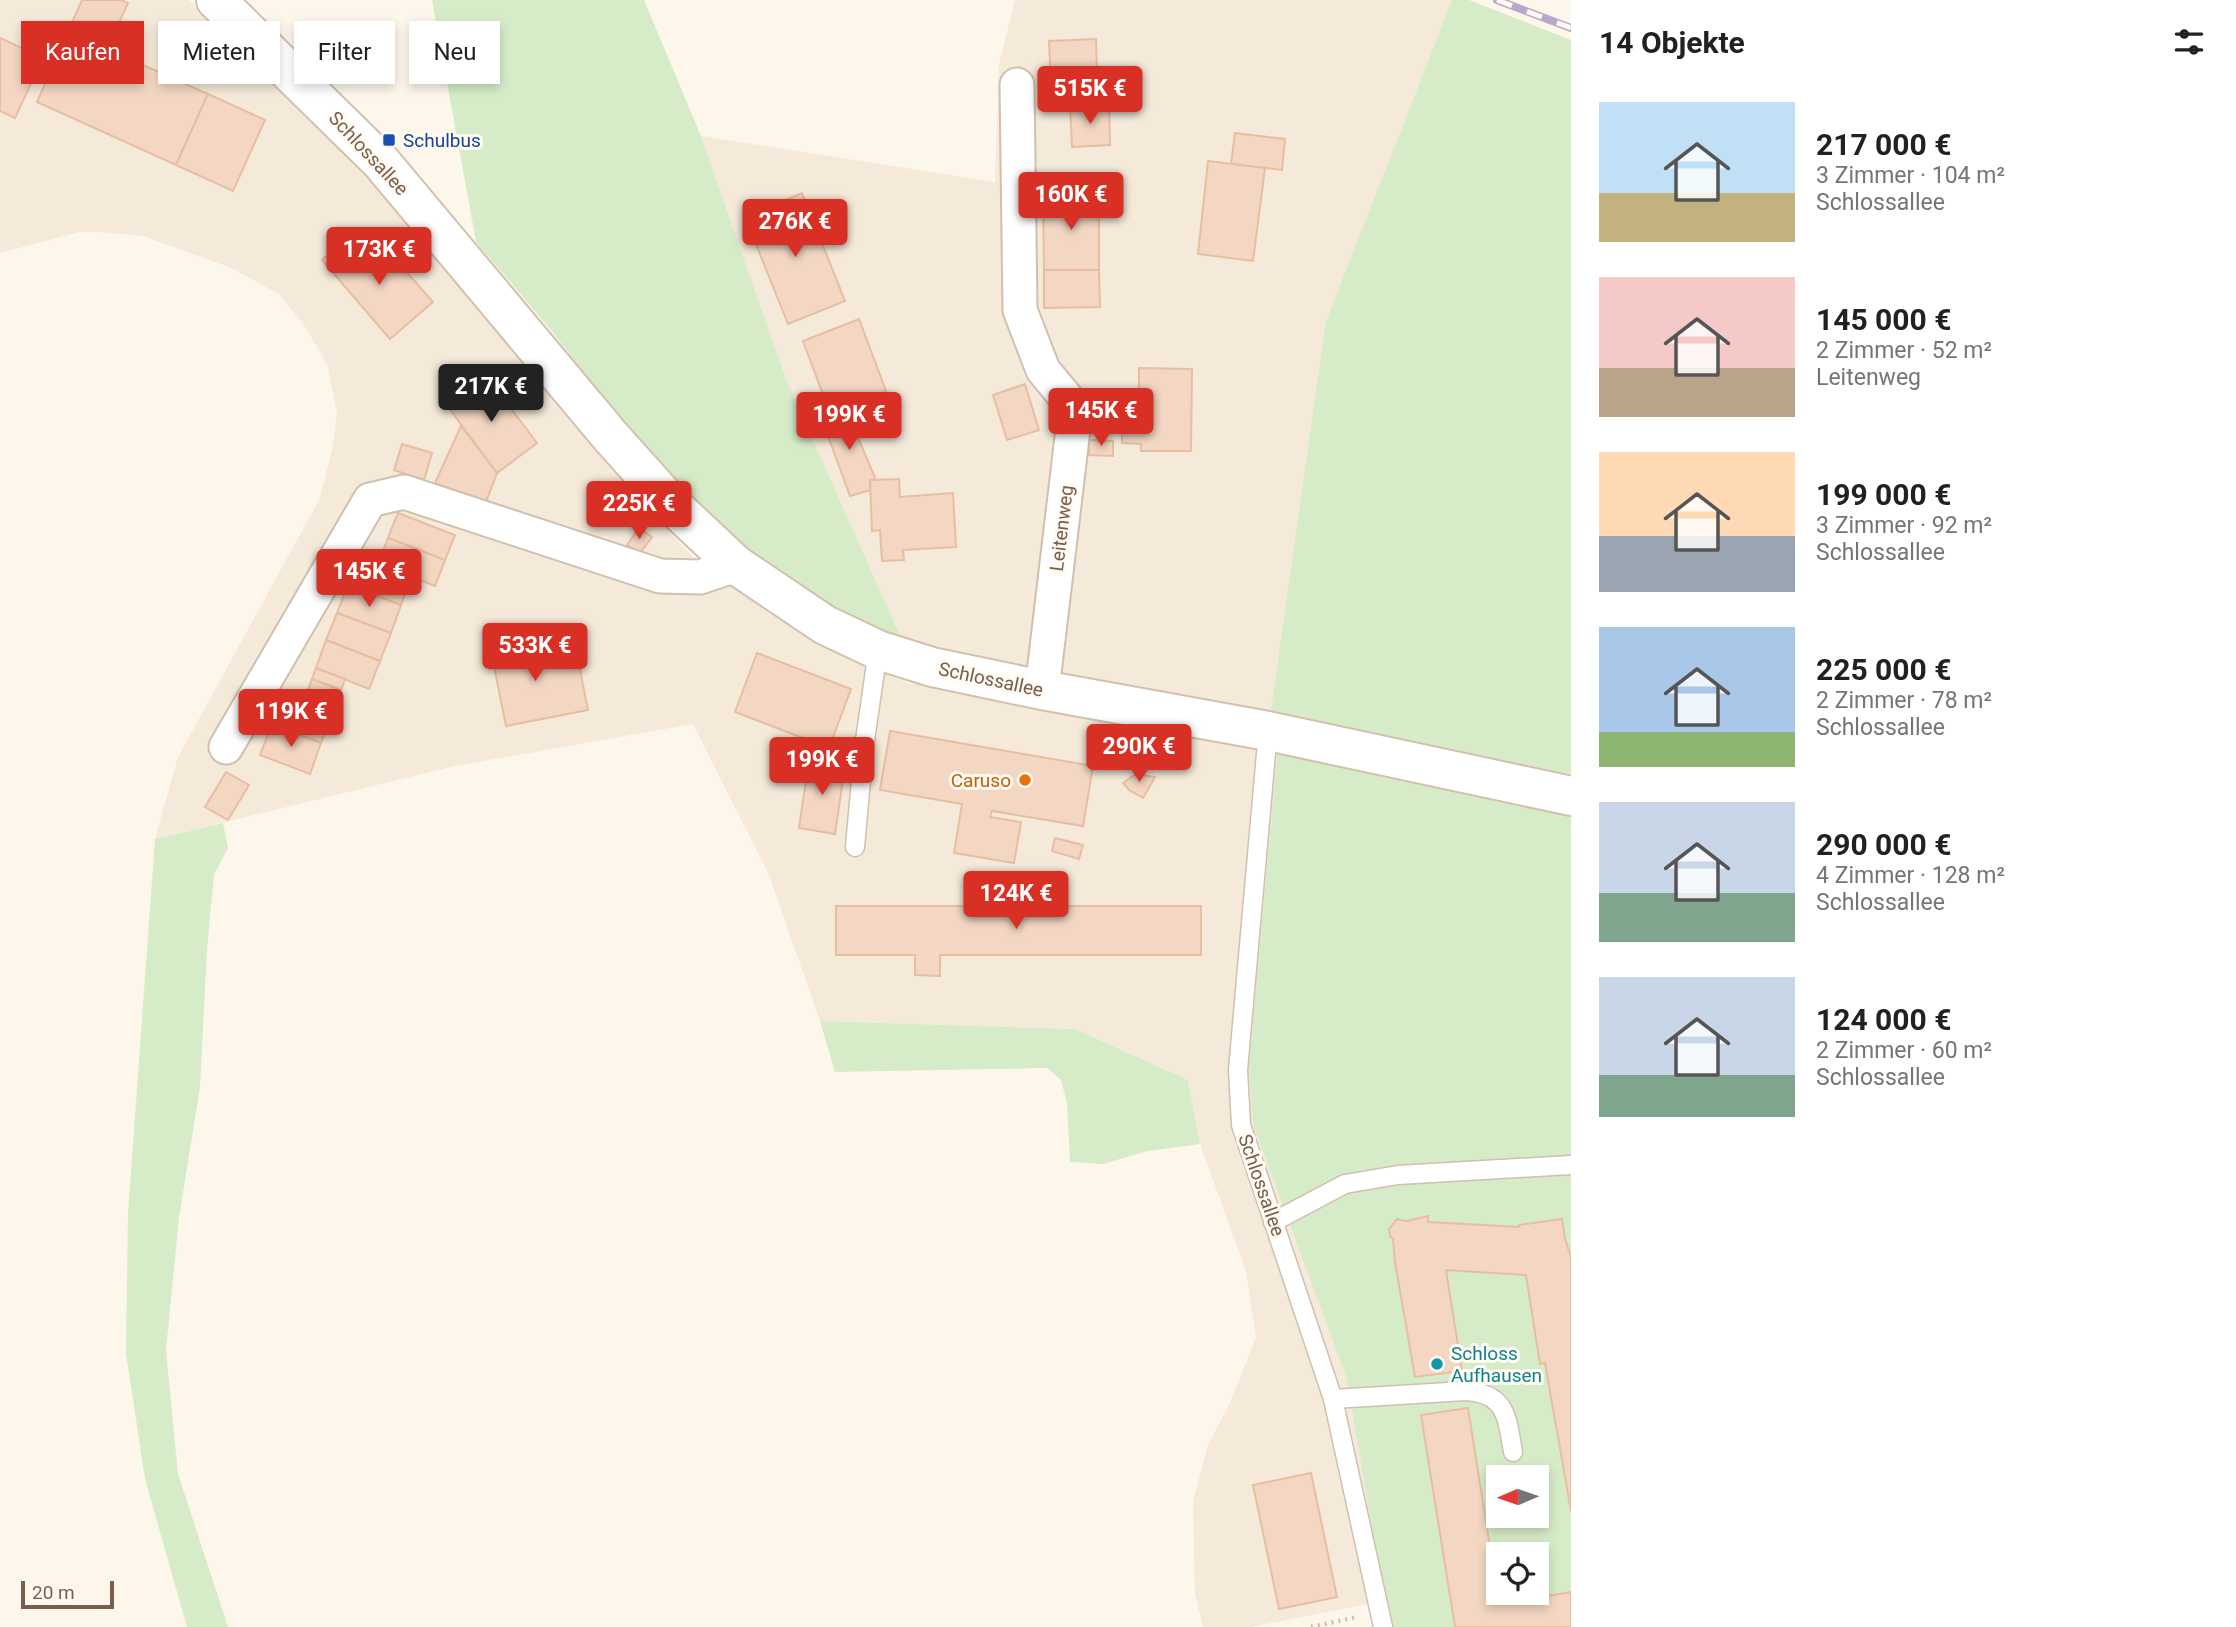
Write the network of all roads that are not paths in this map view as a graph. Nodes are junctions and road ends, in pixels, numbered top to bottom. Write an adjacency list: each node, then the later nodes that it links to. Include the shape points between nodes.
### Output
1 (216, 0): 3 (main road, Schlossallee, via 381,162 611,437 672,505)
2 (1017, 85): 5 (street, Leitenweg, via 1020,310 1043,370 1068,400 1073,429)
3 (736, 565): 4 (main road, Schlossallee, via 825,625); 7 (street, via 700,577 660,576 404,492 377,497 370,500)
4 (878, 650): 5 (main road, Schlossallee, via 932,667); 9 (lane)
5 (1042, 690): 6 (main road, Schlossallee)
6 (1268, 731): 8 (main road, Schlossallee); 11 (lane, Schlossallee, via 1238,1070 1241,1125)
7 (226, 747)
8 (1571, 796)
9 (855, 847)
10 (1571, 1165): 11 (lane, via 1398,1175 1345,1184)
11 (1273, 1222): 12 (lane, Schlossallee)
12 (1334, 1399): 13 (lane, via 1485,1393 1504,1410); 14 (lane, Schlossallee)
13 (1513, 1452)
14 (1381, 1620)

